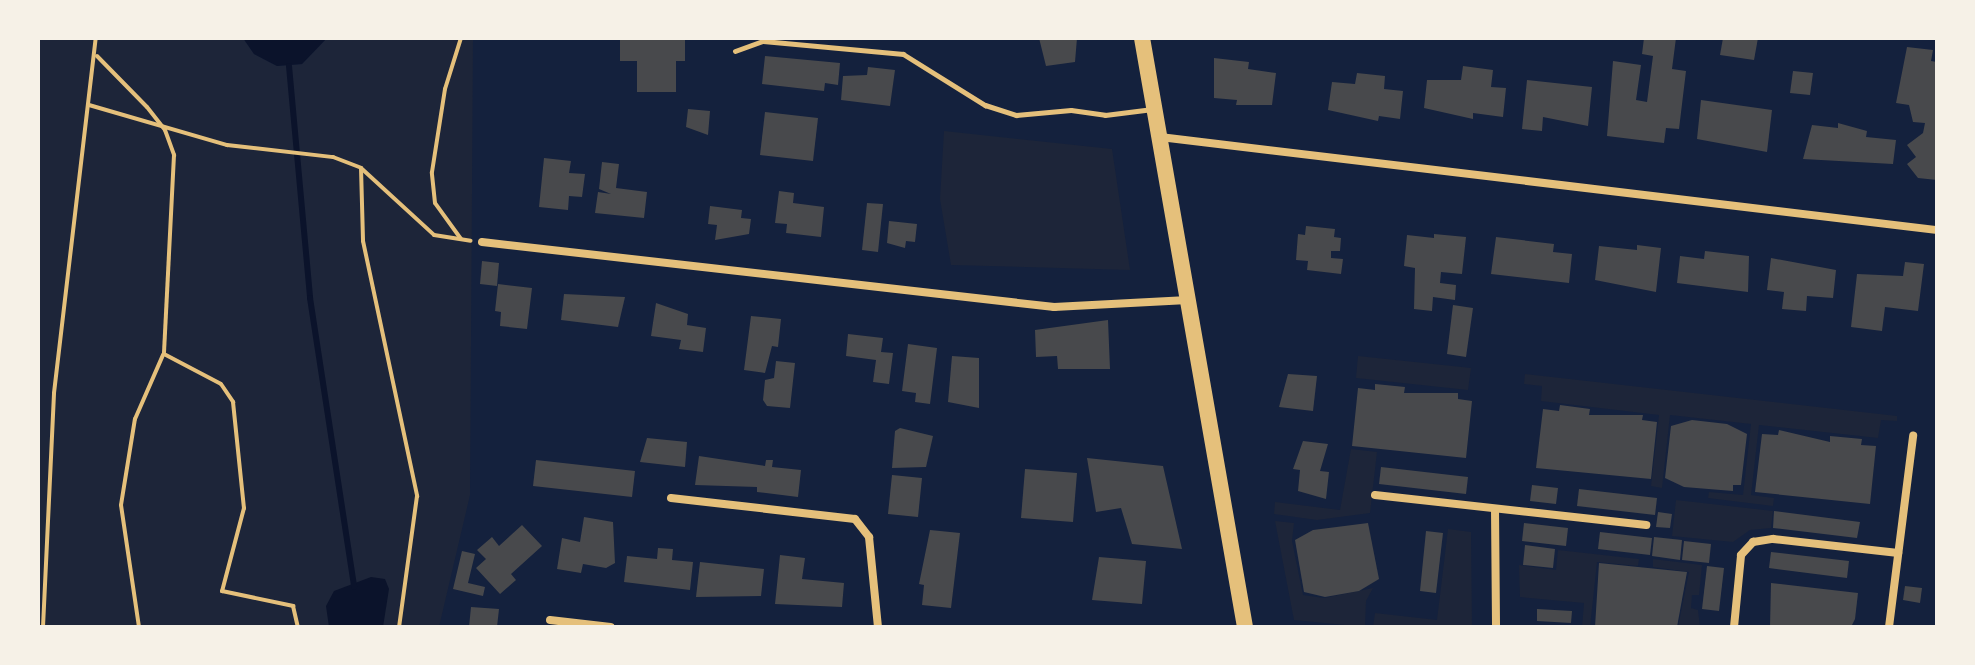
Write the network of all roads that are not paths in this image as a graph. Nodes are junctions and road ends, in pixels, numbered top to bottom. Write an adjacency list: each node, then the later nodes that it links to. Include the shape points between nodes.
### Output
1 (1142, 38): 3 (main road)
2 (735, 51): 3 (lane, via 763,41 903,54 985,105 1016,115)
3 (1154, 109): 4 (main road)
4 (1159, 136): 5 (street); 7 (main road)
5 (1937, 230)
6 (482, 242): 7 (street, via 1054,307)
7 (1188, 300): 17 (main road)
8 (1913, 436): 13 (street)
9 (1375, 495): 11 (street)
10 (671, 498): 16 (street, via 855,519 869,537)
11 (1495, 509): 12 (street); 18 (street)
12 (1646, 525)
13 (1898, 553): 19 (street, via 1773,539 1753,542 1741,555); 20 (street)
14 (550, 620): 15 (street)
15 (611, 627)
16 (878, 627)
17 (1245, 627)
18 (1496, 627)
19 (1734, 627)
20 (1889, 627)

